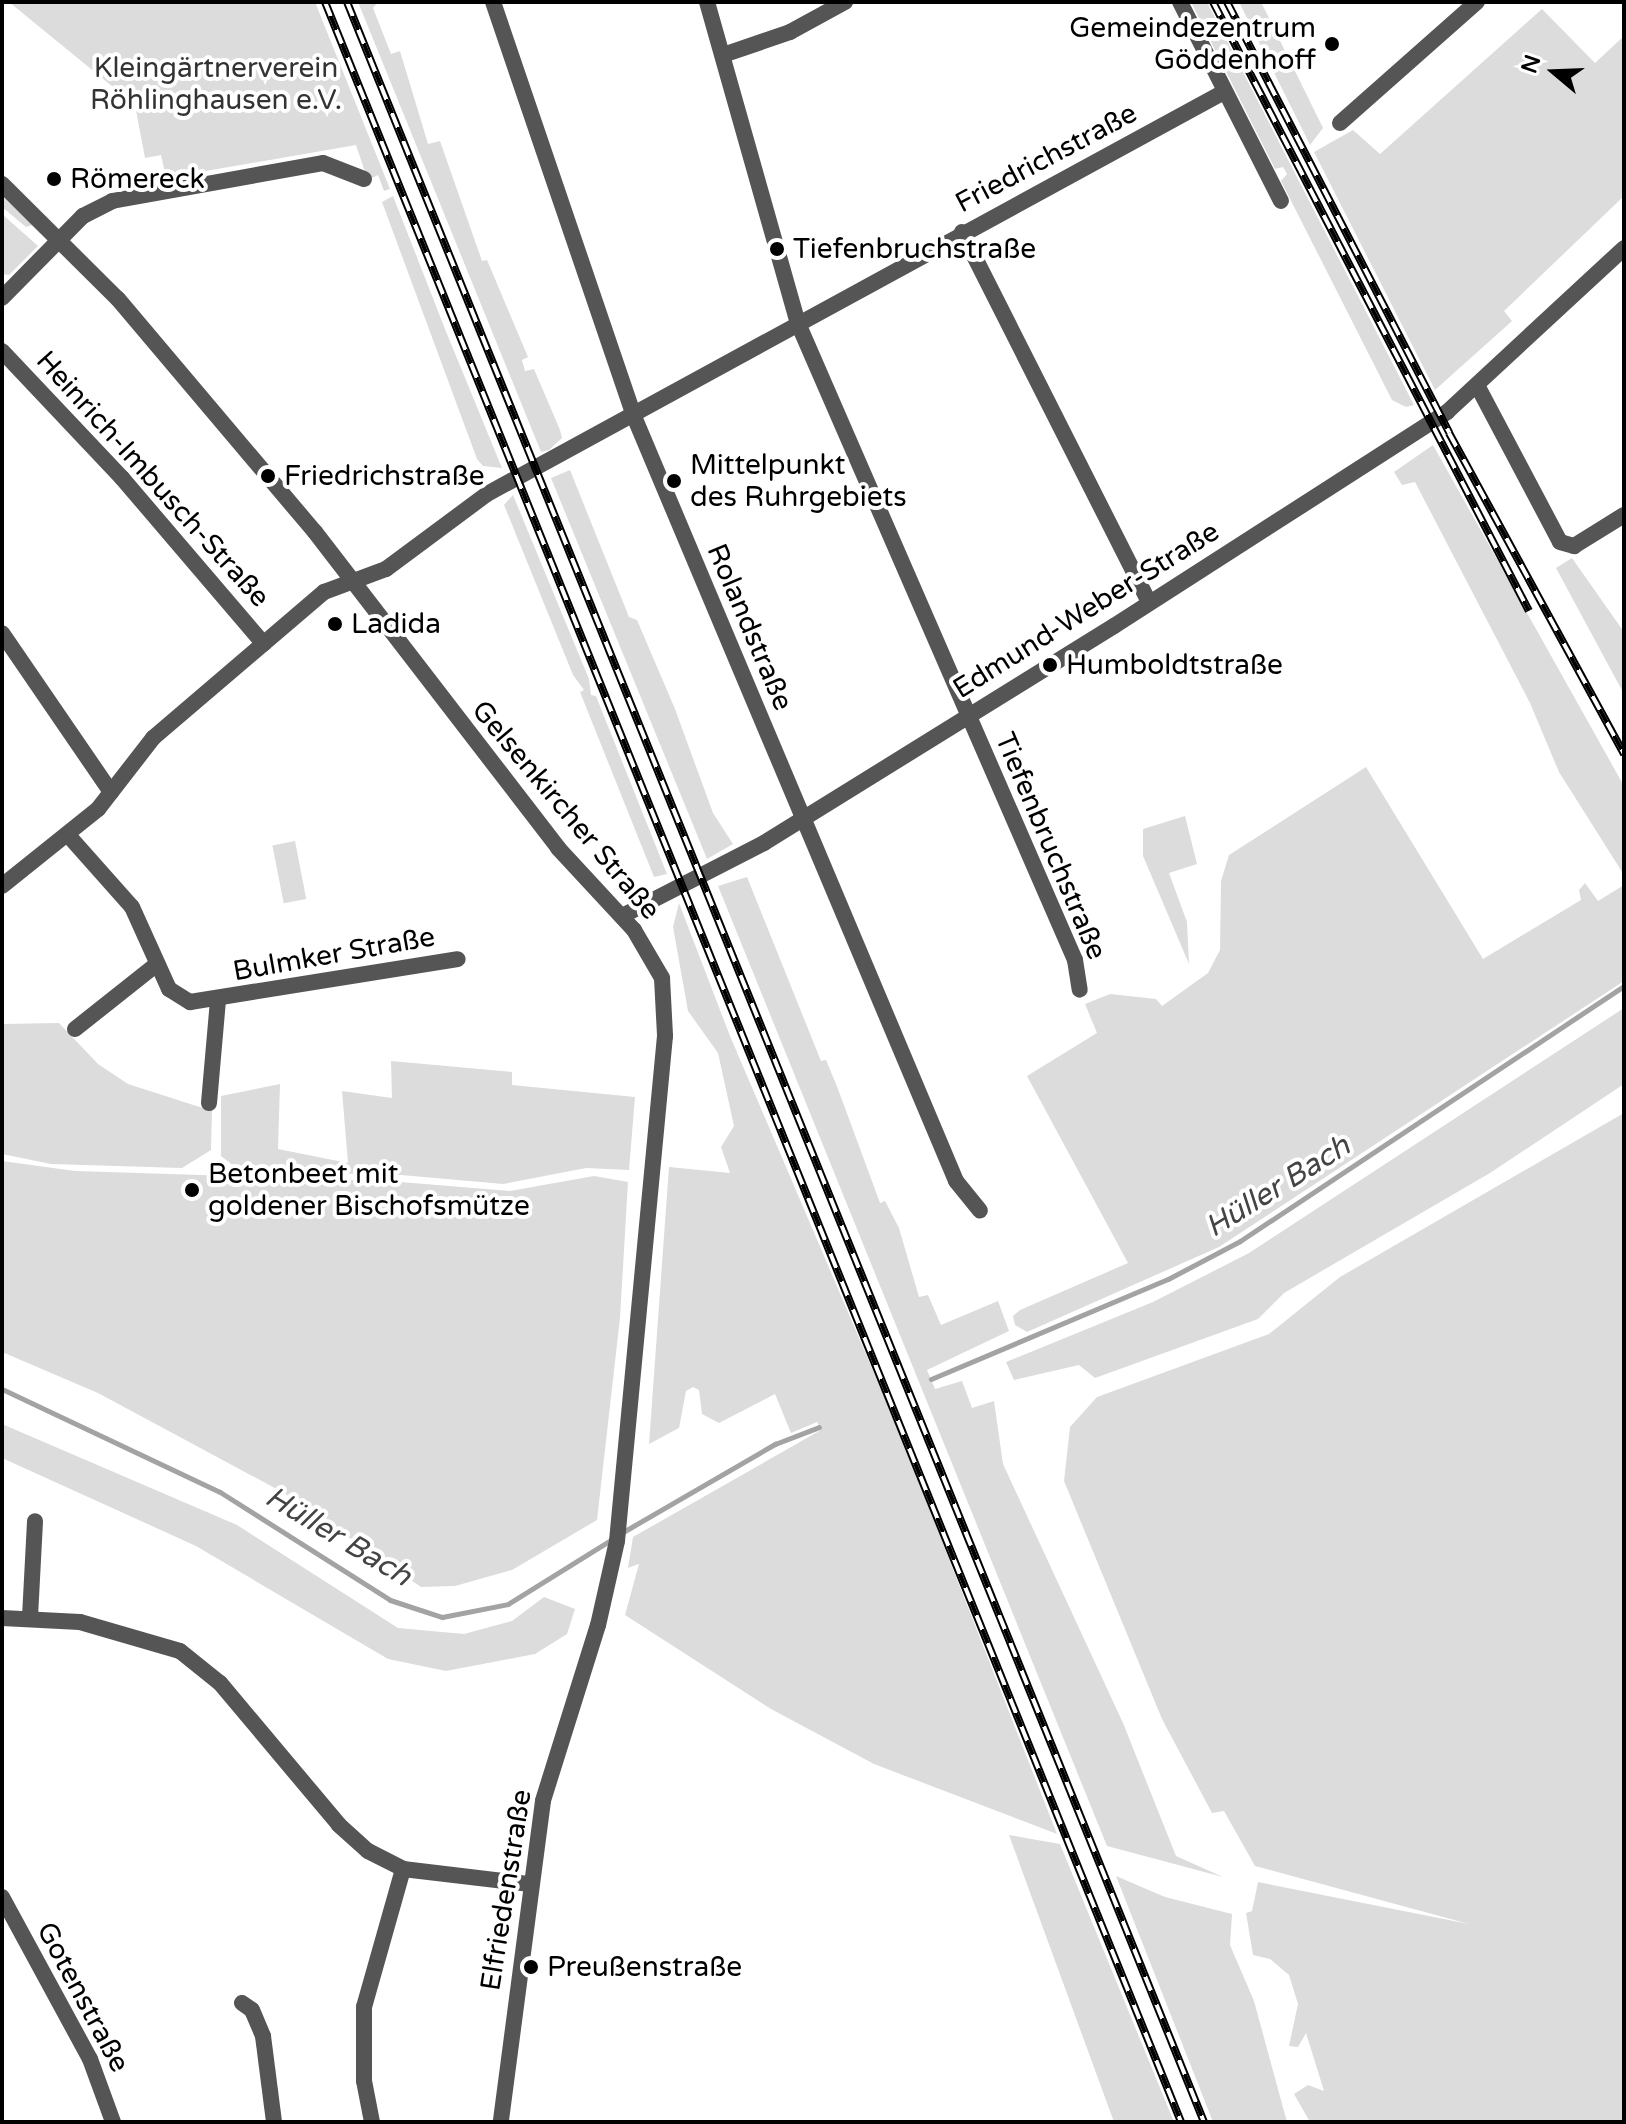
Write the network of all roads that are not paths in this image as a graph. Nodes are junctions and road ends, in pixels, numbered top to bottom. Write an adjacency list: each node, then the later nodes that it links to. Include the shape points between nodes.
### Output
1 (493, 2): 19 (street, Rolandstraße)
2 (707, 2): 6 (street, Tiefenbruchstraße)
3 (845, 2): 6 (street, via 790,32)
4 (1180, 2): 7 (street)
5 (1477, 2): 8 (street)
6 (723, 55): 16 (street, Tiefenbruchstraße)
7 (1224, 92): 11 (street); 12 (street, Friedrichstraße)
8 (1340, 123)
9 (364, 179): 13 (street, via 323,163 112,201 83,216)
10 (2, 184): 13 (street, Gelsenkircher Straße)
11 (1281, 201)
12 (962, 232): 16 (street, Friedrichstraße); 22 (street)
13 (62, 241): 15 (street); 21 (street, Gelsenkircher Straße, via 118,299)
14 (1624, 248): 18 (street, Edmund-Weber-Straße)
15 (5, 289)
16 (797, 321): 19 (street, Friedrichstraße); 25 (street, Tiefenbruchstraße)
17 (2, 351): 24 (street, Heinrich-Imbusch-Straße, via 122,478)
18 (1478, 387): 20 (street, via 1560,542 1574,546); 22 (street, Edmund-Weber-Straße)
19 (633, 414): 21 (street, Friedrichstraße, via 487,494 386,569); 27 (street, Rolandstraße)
20 (1624, 515)
21 (353, 579): 24 (street, Heinrich-Imbusch-Straße, via 324,592); 30 (street, Gelsenkircher Straße, via 558,848)
22 (1149, 602): 25 (street, Edmund-Weber-Straße)
23 (2, 633): 26 (street)
24 (264, 644): 26 (street, Heinrich-Imbusch-Straße, via 153,738)
25 (968, 716): 27 (street, Edmund-Weber-Straße); 33 (street, Tiefenbruchstraße, via 1075,960)
26 (111, 792): 28 (street, Heinrich-Imbusch-Straße)
27 (803, 818): 30 (street, Edmund-Weber-Straße, via 725,865); 37 (street, Rolandstraße, via 956,1181)
28 (68, 835): 29 (street, Heinrich-Imbusch-Straße); 32 (street, Bulmker Straße, via 132,907)
29 (2, 886)
30 (622, 916): 41 (street, Gelsenkircher Straße, via 655,962 666,1011 623,1497)
31 (458, 959): 34 (street, Bulmker Straße)
32 (157, 964): 34 (street, Bulmker Straße, via 180,998); 35 (street)
33 (1080, 990)
34 (218, 1001): 36 (street, Bulmker Straße)
35 (75, 1029)
36 (209, 1103)
37 (980, 1211)
38 (35, 1521): 39 (street)
39 (30, 1617): 40 (street); 42 (street, via 132,1634 195,1660 339,1825 368,1851)
40 (2, 1618)
41 (598, 1625): 43 (street, Elfriedenstraße, via 543,1801)
42 (403, 1869): 43 (street); 48 (street, via 364,2007 364,2081)
43 (528, 1884): 49 (street, Elfriedenstraße)
44 (2, 1897): 46 (street, Gotenstraße, via 90,2059)
45 (242, 2003): 47 (street, via 252,2010 263,2036)
46 (113, 2122)
47 (274, 2122)
48 (372, 2122)
49 (501, 2122)

